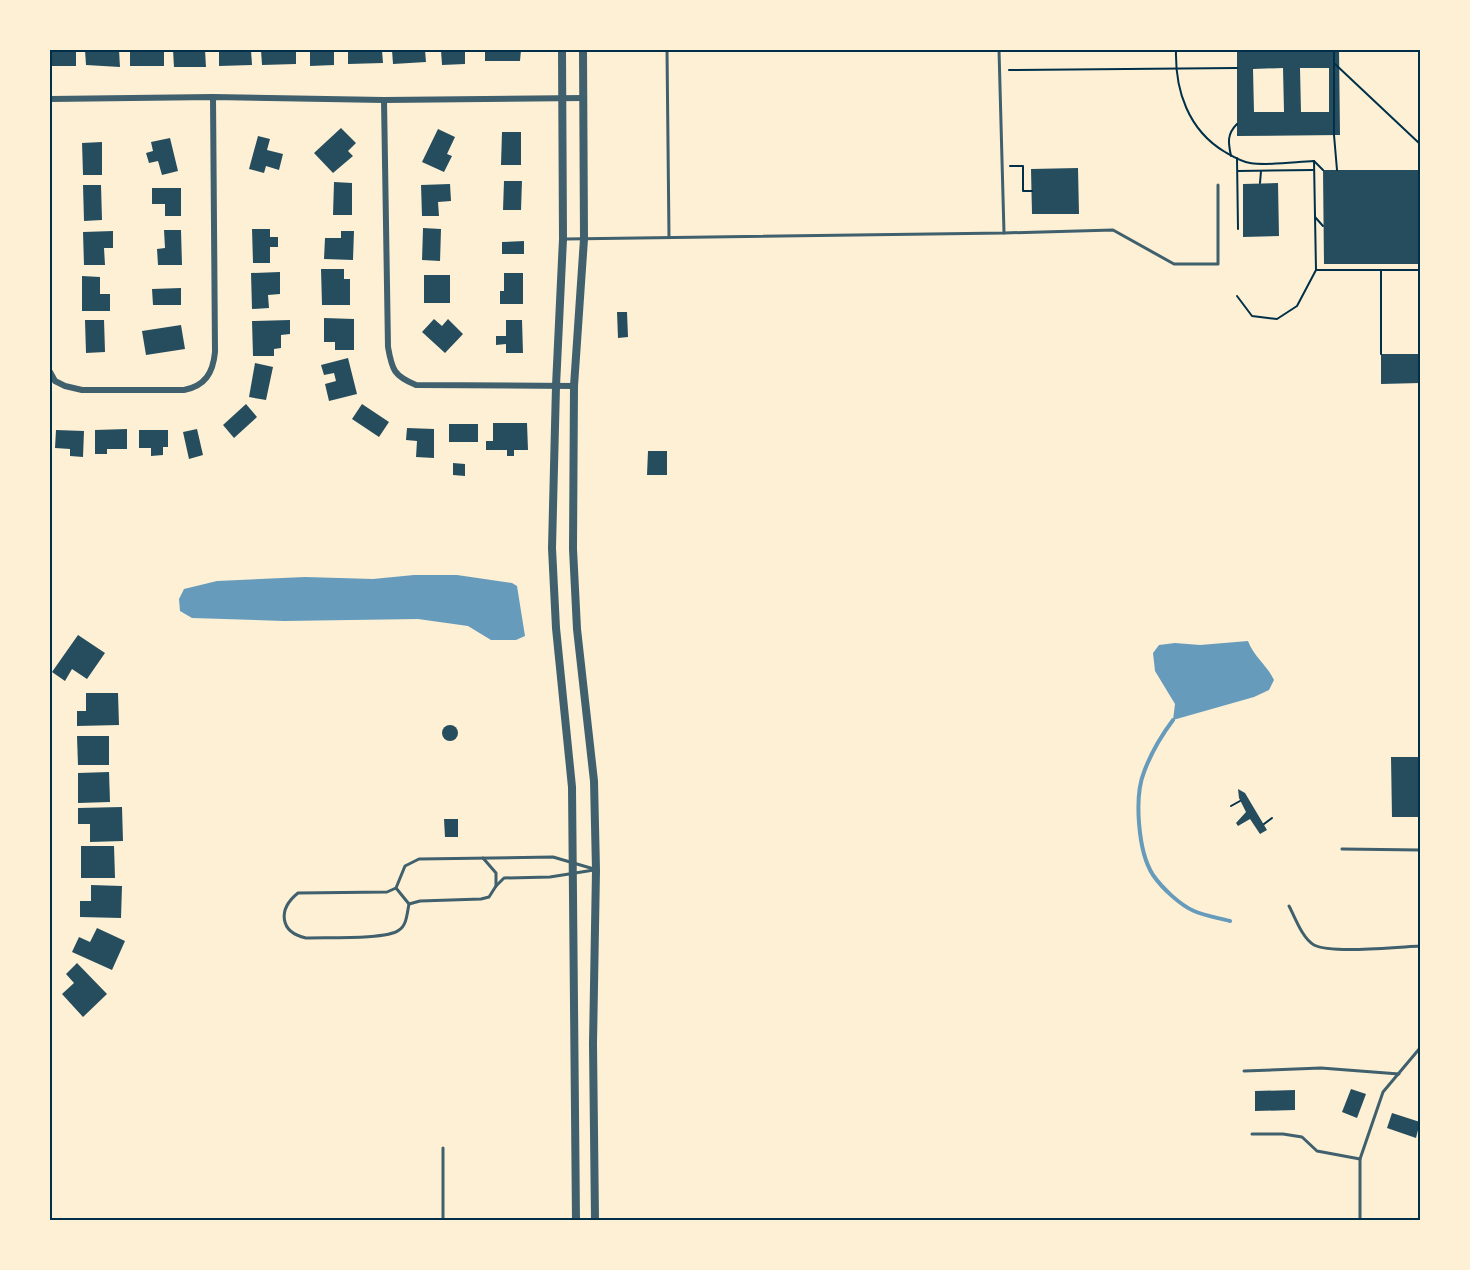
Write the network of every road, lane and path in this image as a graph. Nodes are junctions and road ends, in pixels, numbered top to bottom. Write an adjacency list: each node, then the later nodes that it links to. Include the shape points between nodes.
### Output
1 (562, 50): 12 (street)
2 (583, 50): 13 (street)
3 (667, 50): 34 (lane)
4 (999, 50): 33 (lane)
5 (1176, 50): 9 (path)
6 (1334, 50): 7 (path)
7 (1334, 64): 17 (path); 24 (path)
8 (1237, 68): 9 (path)
9 (1176, 69): 10 (path); 19 (path, via 1184,104 1193,122 1214,146)
10 (1009, 70)
11 (213, 97): 14 (street); 15 (street); 42 (street, via 214,366 202,384 184,390 82,390 55,381)
12 (563, 98): 13 (street); 15 (street); 35 (street)
13 (583, 98): 36 (street)
14 (50, 99)
15 (384, 100): 43 (street, via 391,366 396,374 416,385)
16 (1237, 124): 19 (path, via 1230,131)
17 (1420, 144)
18 (1010, 156): 29 (path, via 1010,167 1023,166 1023,191)
19 (1231, 156): 20 (path)
20 (1237, 158): 21 (path, via 1249,163); 25 (path)
21 (1314, 161): 22 (path); 23 (path)
22 (1314, 170): 26 (path); 30 (path)
23 (1323, 170)
24 (1337, 170)
25 (1238, 171): 26 (path); 32 (path)
26 (1261, 171): 27 (path)
27 (1260, 183)
28 (1218, 185): 33 (lane, via 1218,264 1174,264 1113,230)
29 (1032, 191)
30 (1315, 217): 31 (path); 37 (path)
31 (1323, 226)
32 (1238, 229)
33 (1004, 233): 34 (lane)
34 (669, 237): 36 (lane)
35 (563, 239): 36 (lane); 43 (street)
36 (584, 239): 44 (street)
37 (1316, 270): 38 (path); 40 (path, via 1297,306 1277,319 1252,316)
38 (1381, 270): 39 (path); 41 (path)
39 (1420, 270)
40 (1237, 296)
41 (1381, 354)
42 (50, 372)
43 (556, 386): 44 (street); 52 (street, via 552,548 572,787)
44 (574, 386): 53 (street, via 577,628 594,781)
45 (1240, 801): 46 (path)
46 (1231, 806)
47 (1272, 818): 48 (path)
48 (1264, 824)
49 (1341, 849): 50 (lane)
50 (1420, 850)
51 (483, 858): 52 (lane, via 553,857); 55 (lane, via 496,873); 56 (lane, via 419,859 405,866)
52 (573, 863): 53 (lane); 54 (street)
53 (596, 870): 54 (lane); 68 (street)
54 (572, 874): 55 (lane, via 504,879); 67 (street)
55 (496, 886): 57 (lane, via 489,897 481,899)
56 (396, 888): 57 (lane); 57 (lane, via 387,892 298,893 288,901 284,916 287,927 296,936 306,938 386,935 399,931 405,924)
57 (409, 904)
58 (1289, 906): 59 (lane, via 1313,945 1333,949)
59 (1420, 946)
60 (1420, 1048): 62 (lane)
61 (1244, 1071): 62 (lane, via 1321,1068)
62 (1399, 1074): 65 (lane, via 1383,1092)
63 (1252, 1134): 65 (lane, via 1302,1137 1317,1151)
64 (443, 1148): 66 (lane)
65 (1360, 1159): 69 (lane)
66 (443, 1221)
67 (576, 1221)
68 (595, 1221)
69 (1360, 1221)

